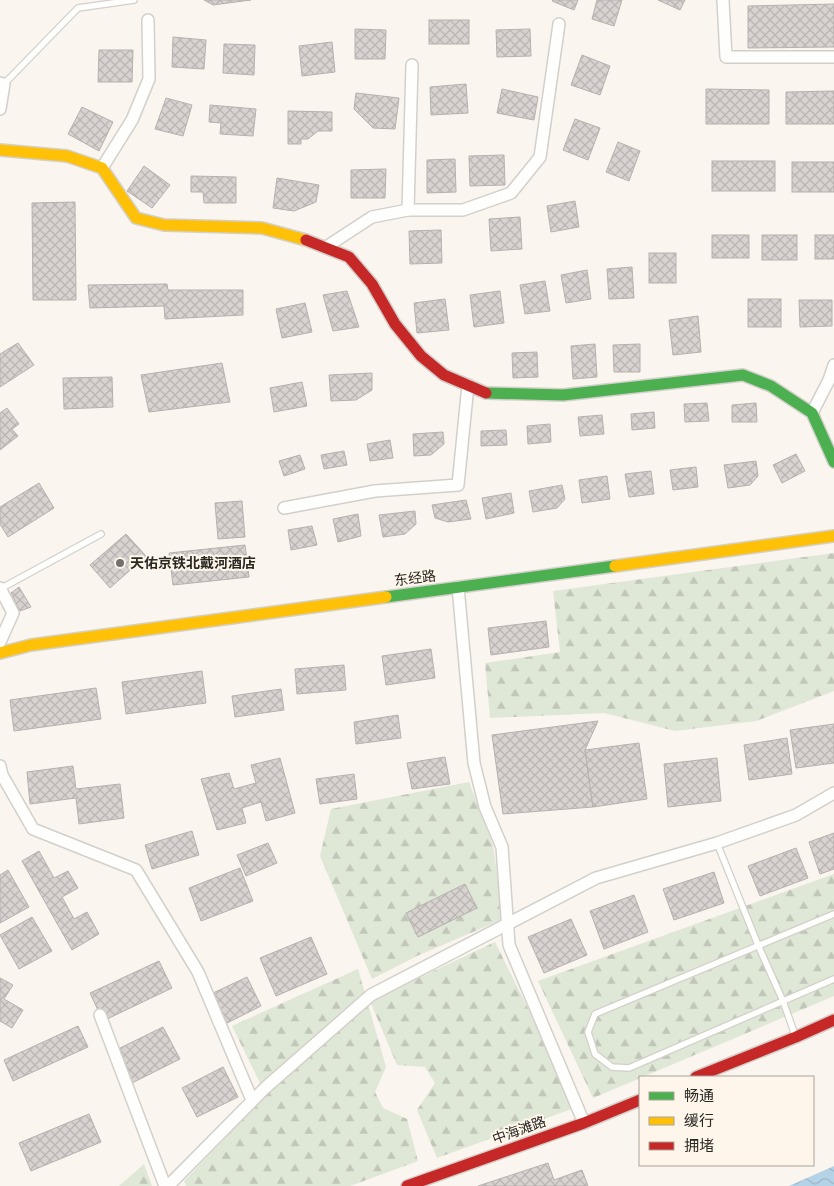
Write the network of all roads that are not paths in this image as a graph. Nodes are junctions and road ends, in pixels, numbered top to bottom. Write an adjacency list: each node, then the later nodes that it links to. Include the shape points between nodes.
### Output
1 (134, 0): 7 (lane, via 78,8)
2 (723, 0): 5 (street, via 726,57)
3 (148, 20): 10 (street, via 149,78 132,120)
4 (558, 24): 11 (street, via 540,157 511,193 464,210)
5 (834, 57)
6 (412, 65): 11 (street)
7 (2, 84): 8 (street)
8 (0, 109)
9 (0, 150): 10 (main road, via 67,156)
10 (102, 168): 12 (main road, via 136,218 164,225 262,228)
11 (408, 210): 12 (street, via 372,217)
12 (326, 247): 14 (main road, via 349,257 372,284 394,324 421,356 444,375)
13 (834, 365): 15 (street)
14 (468, 385): 15 (main road, via 487,393 563,395 743,375 771,386); 17 (street, via 458,484 375,491)
15 (812, 413): 16 (main road)
16 (834, 462)
17 (284, 508)
18 (101, 534): 21 (lane)
19 (834, 536): 20 (main road, 东经路)
20 (458, 587): 23 (main road, 东经路, via 31,645); 28 (street, via 474,763 485,807 502,847)
21 (0, 588): 22 (street, via 13,613)
22 (0, 642)
23 (0, 653)
24 (0, 766): 36 (street, via 33,829 136,870 198,972)
25 (834, 793): 26 (street, via 796,815)
26 (716, 844): 28 (street, via 596,878); 29 (lane)
27 (834, 914): 29 (lane)
28 (507, 924): 36 (street, via 371,994); 38 (street, via 508,945)
29 (758, 945): 31 (lane); 31 (lane, via 595,1014 588,1032 595,1054 612,1067 629,1068)
30 (834, 979): 31 (lane)
31 (783, 1001): 34 (lane)
32 (100, 1015): 39 (street)
33 (834, 1020): 34 (main road)
34 (796, 1037): 35 (main road)
35 (698, 1076)
36 (252, 1100): 39 (street)
37 (639, 1100): 38 (main road, 中海滩路)
38 (584, 1123): 40 (main road, 中海滩路)
39 (167, 1186)
40 (407, 1186)

